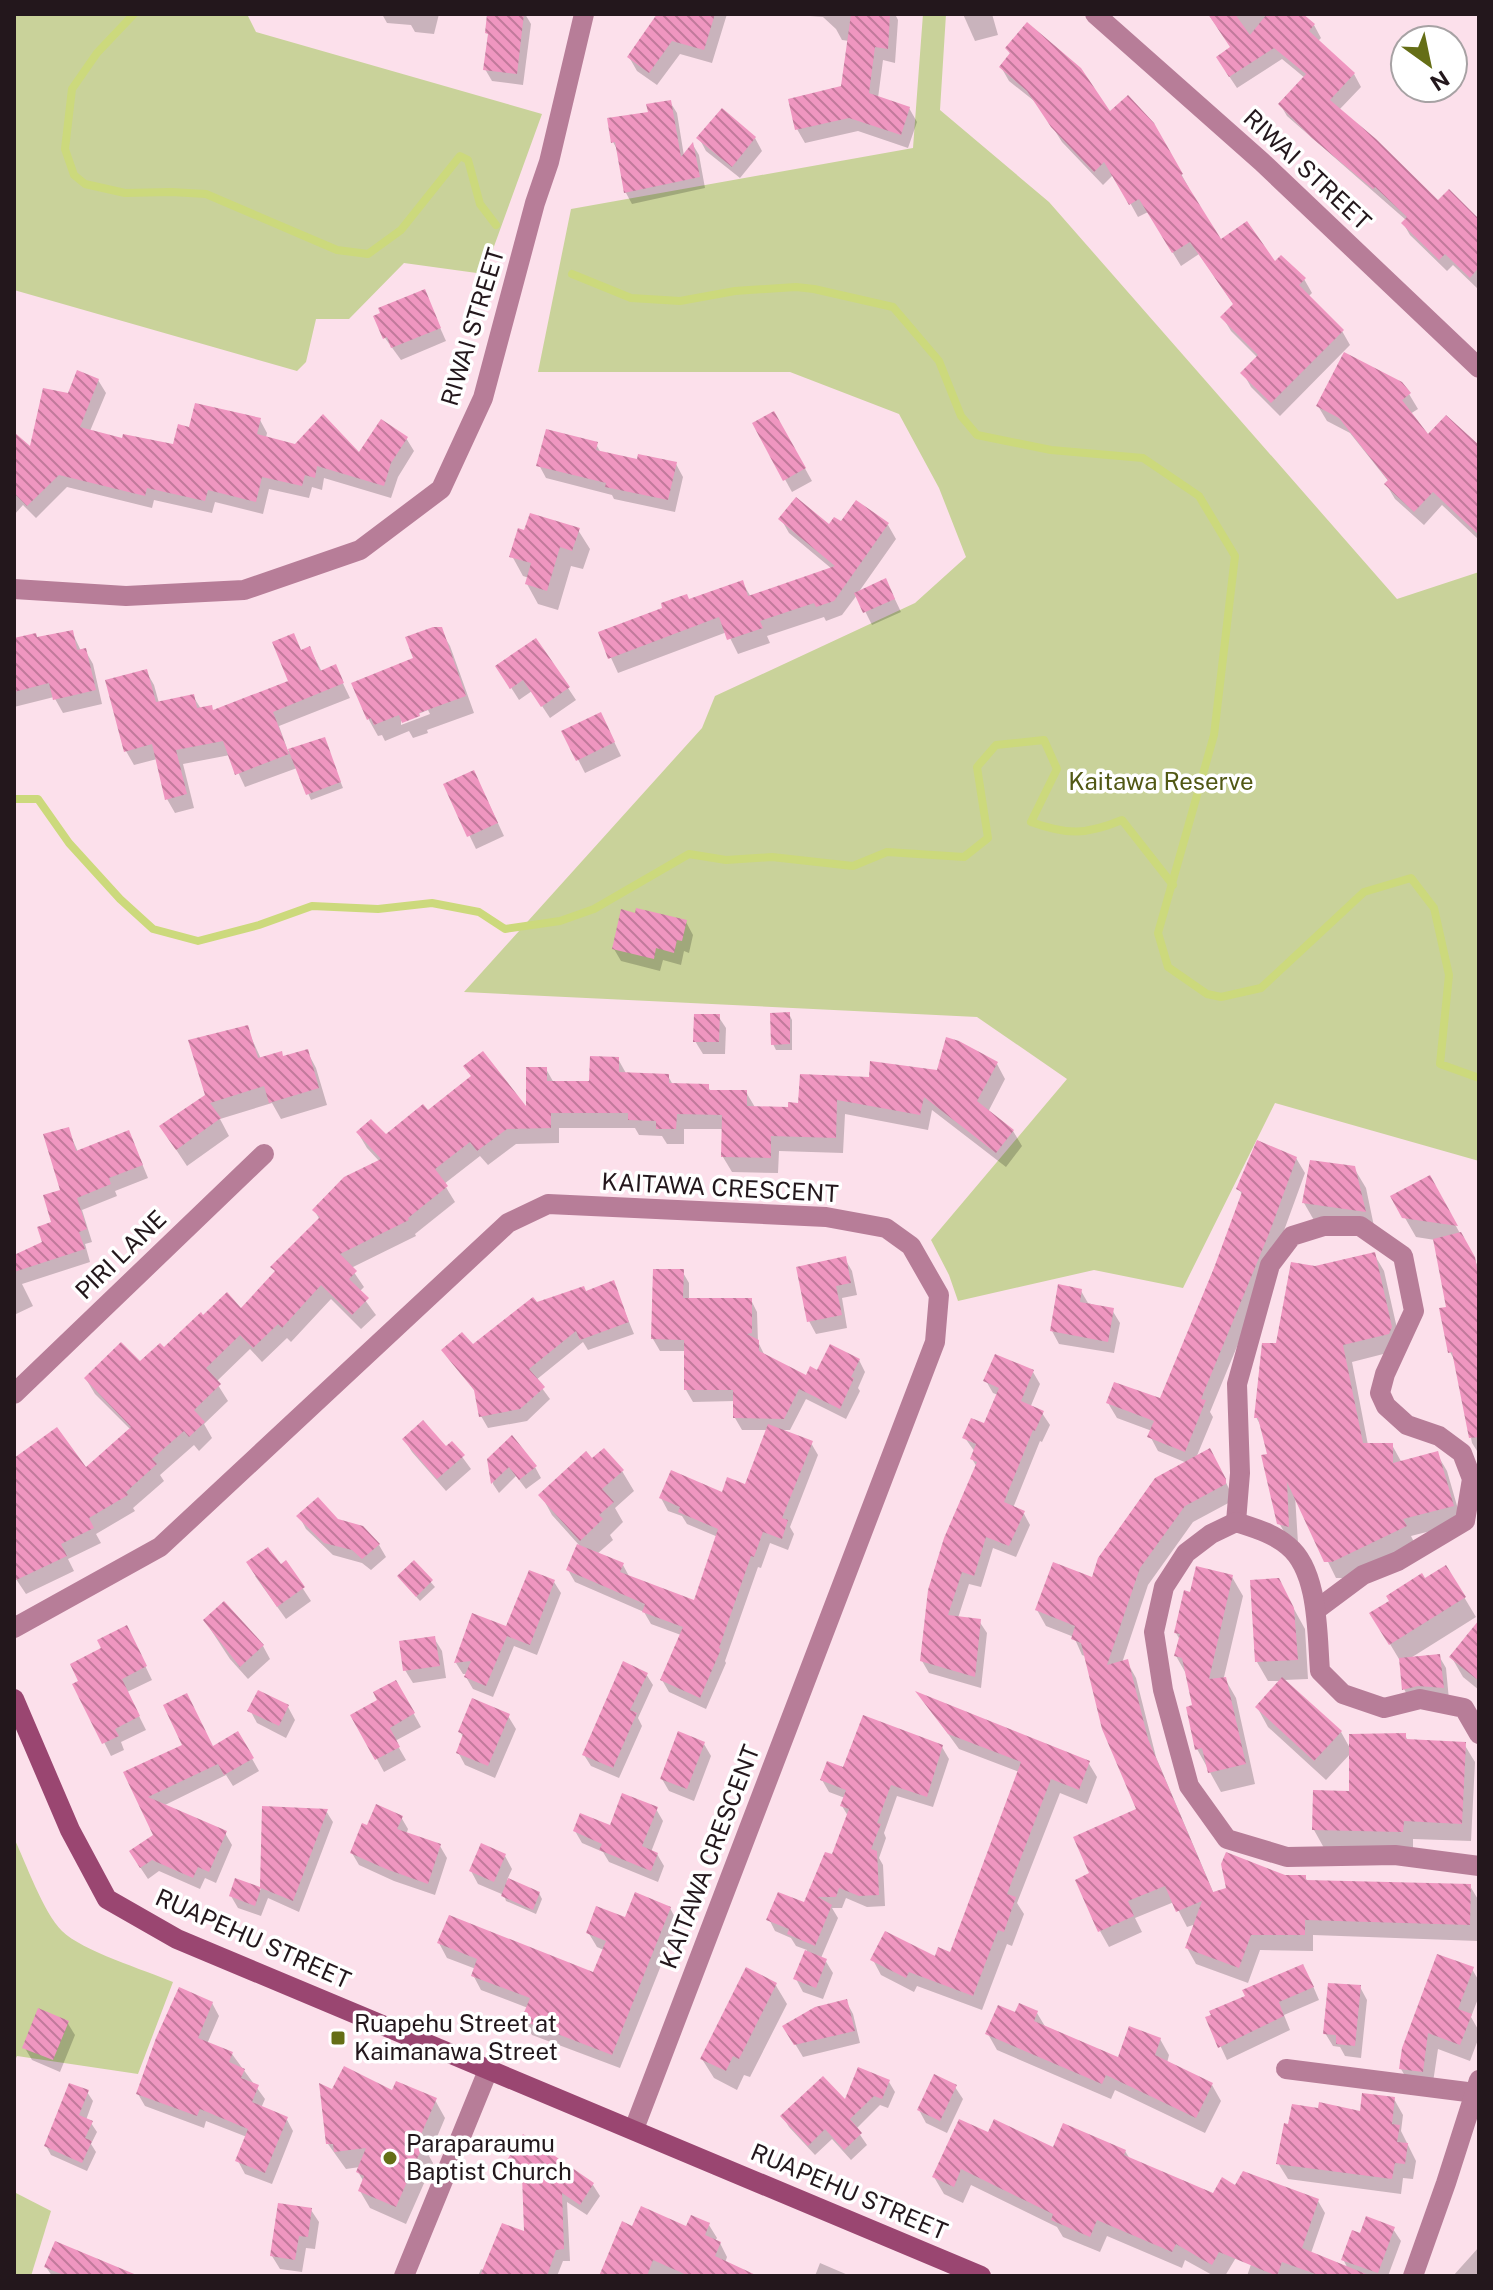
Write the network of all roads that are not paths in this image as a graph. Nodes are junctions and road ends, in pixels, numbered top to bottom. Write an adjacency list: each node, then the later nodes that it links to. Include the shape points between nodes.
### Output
1 (584, 14): 4 (street, RIWAI STREET, via 483,398 441,489 360,550 244,590 126,596)
2 (1095, 14): 3 (street, RIWAI STREET, via 1262,162)
3 (1479, 368)
4 (14, 589)
5 (264, 1154): 6 (street, PIRI LANE)
6 (14, 1394)
7 (1236, 1522): 8 (street, via 1289,1547 1306,1572); 8 (street, via 1237,1384 1270,1265 1292,1236 1324,1226 1360,1226 1403,1256 1414,1311 1380,1393 1407,1425 1439,1436 1462,1453 1472,1479 1465,1521 1398,1561 1363,1575); 12 (street, via 1186,1553 1164,1587 1154,1632 1163,1690 1189,1786 1227,1839 1287,1857 1395,1855)
8 (1316, 1610): 11 (street, via 1320,1671 1343,1694 1384,1708 1420,1699 1464,1708)
9 (14, 1628): 16 (street, KAITAWA CRESCENT, via 160,1547 508,1223 548,1204 826,1217 886,1228 911,1246 939,1295 935,1342)
10 (14, 1699): 13 (street, RUAPEHU STREET, via 70,1830 107,1899 177,1939)
11 (1479, 1734)
12 (1479, 1866)
13 (489, 2068): 16 (street, RUAPEHU STREET); 18 (street)
14 (1286, 2069): 15 (street)
15 (1477, 2086): 20 (street)
16 (634, 2129): 17 (street, RUAPEHU STREET)
17 (955, 2271): 19 (street, RUAPEHU STREET)
18 (404, 2276)
19 (981, 2276)
20 (1413, 2276)

